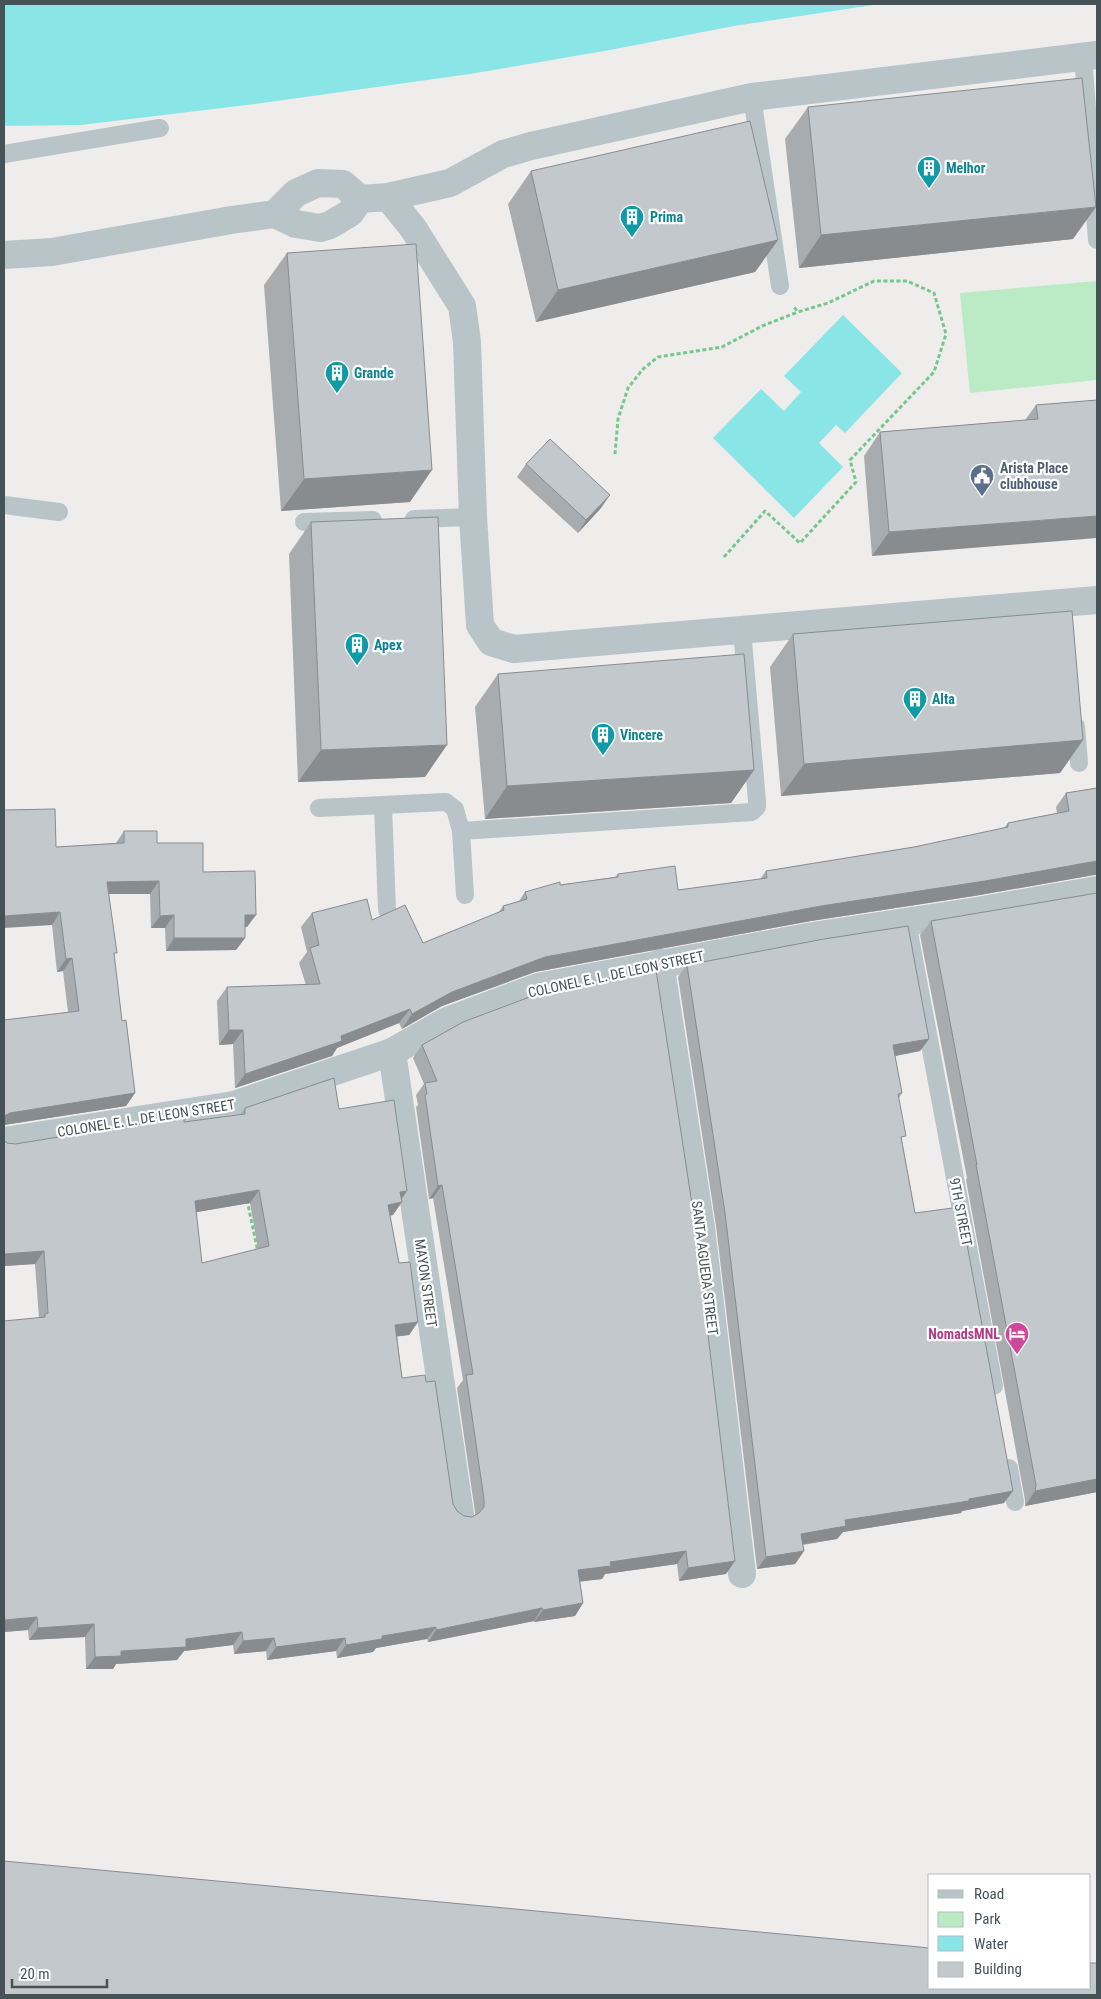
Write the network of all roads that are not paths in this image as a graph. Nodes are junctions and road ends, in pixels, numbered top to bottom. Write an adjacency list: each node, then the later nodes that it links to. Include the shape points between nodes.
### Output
1 (1090, 56): 2 (street); 8 (lane)
2 (752, 97): 5 (street, via 503,154 450,183); 10 (lane)
3 (160, 128): 4 (lane)
4 (4, 154)
5 (388, 197): 6 (street); 13 (street, via 413,228 462,306 468,342)
6 (360, 199): 7 (street, via 350,213 320,228 296,224); 7 (street, via 343,184 318,183 296,193)
7 (275, 214): 9 (street, via 52,252)
8 (1097, 240)
9 (4, 255)
10 (780, 286)
11 (4, 505): 12 (lane)
12 (59, 512)
13 (473, 517): 14 (lane); 16 (street, via 480,625 491,642 514,649)
14 (304, 522)
15 (1097, 600): 16 (street, via 1068,612)
16 (742, 630): 21 (lane, via 757,801 752,812)
17 (1075, 706): 18 (lane)
18 (1079, 763)
19 (383, 805): 20 (lane); 21 (lane, via 446,802 455,809); 24 (lane)
20 (319, 808)
21 (462, 831): 23 (lane)
22 (1097, 890): 25 (street, COLONEL E. L. DE LEON STREET)
23 (465, 895)
24 (387, 910)
25 (908, 922): 26 (street, COLONEL E. L. DE LEON STREET); 29 (lane, 9TH STREET)
26 (660, 963): 27 (street, COLONEL E. L. DE LEON STREET, via 538,987 447,1020); 33 (street, SANTA AGUEDA STREET, via 701,1228)
27 (392, 1052): 28 (street, COLONEL E. L. DE LEON STREET, via 234,1105); 32 (street, MAYON STREET)
28 (4, 1141)
29 (997, 1403)
30 (1006, 1452): 31 (lane)
31 (1015, 1502)
32 (460, 1514)
33 (742, 1574)

